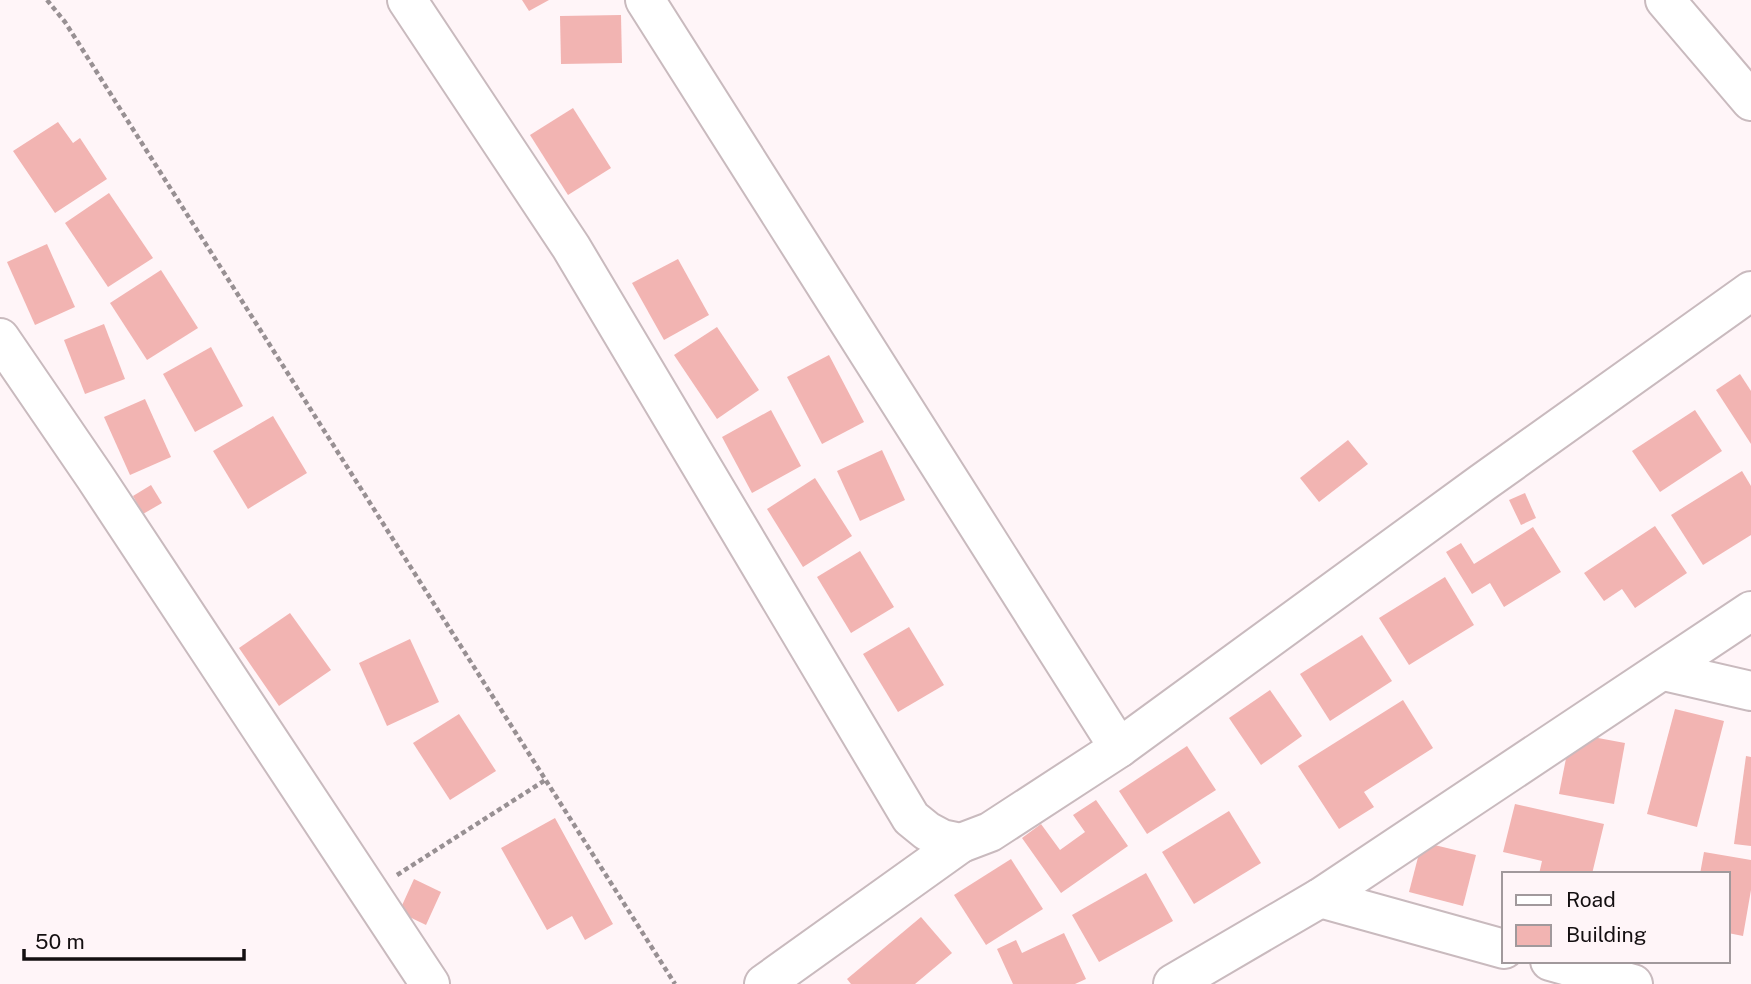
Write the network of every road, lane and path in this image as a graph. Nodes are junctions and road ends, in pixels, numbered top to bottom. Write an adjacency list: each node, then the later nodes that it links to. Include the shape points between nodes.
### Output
1 (47, 0): 12 (path)
2 (407, 0): 13 (street, via 571,247 911,818 942,839)
3 (645, 0): 11 (street)
4 (1665, 0): 5 (street)
5 (1751, 101)
6 (1751, 291): 11 (street)
7 (0, 338): 14 (street)
8 (1751, 611): 9 (street)
9 (1664, 671): 10 (street); 15 (street)
10 (1751, 691)
11 (1119, 748): 13 (street, via 990,832)
12 (547, 779): 14 (path); 19 (path)
13 (961, 843): 20 (street)
14 (370, 892): 18 (street)
15 (1320, 898): 16 (street); 21 (street)
16 (1502, 948)
17 (1557, 963): 22 (street)
18 (430, 984)
19 (675, 984)
20 (764, 984)
21 (1173, 984)
22 (1633, 984)

